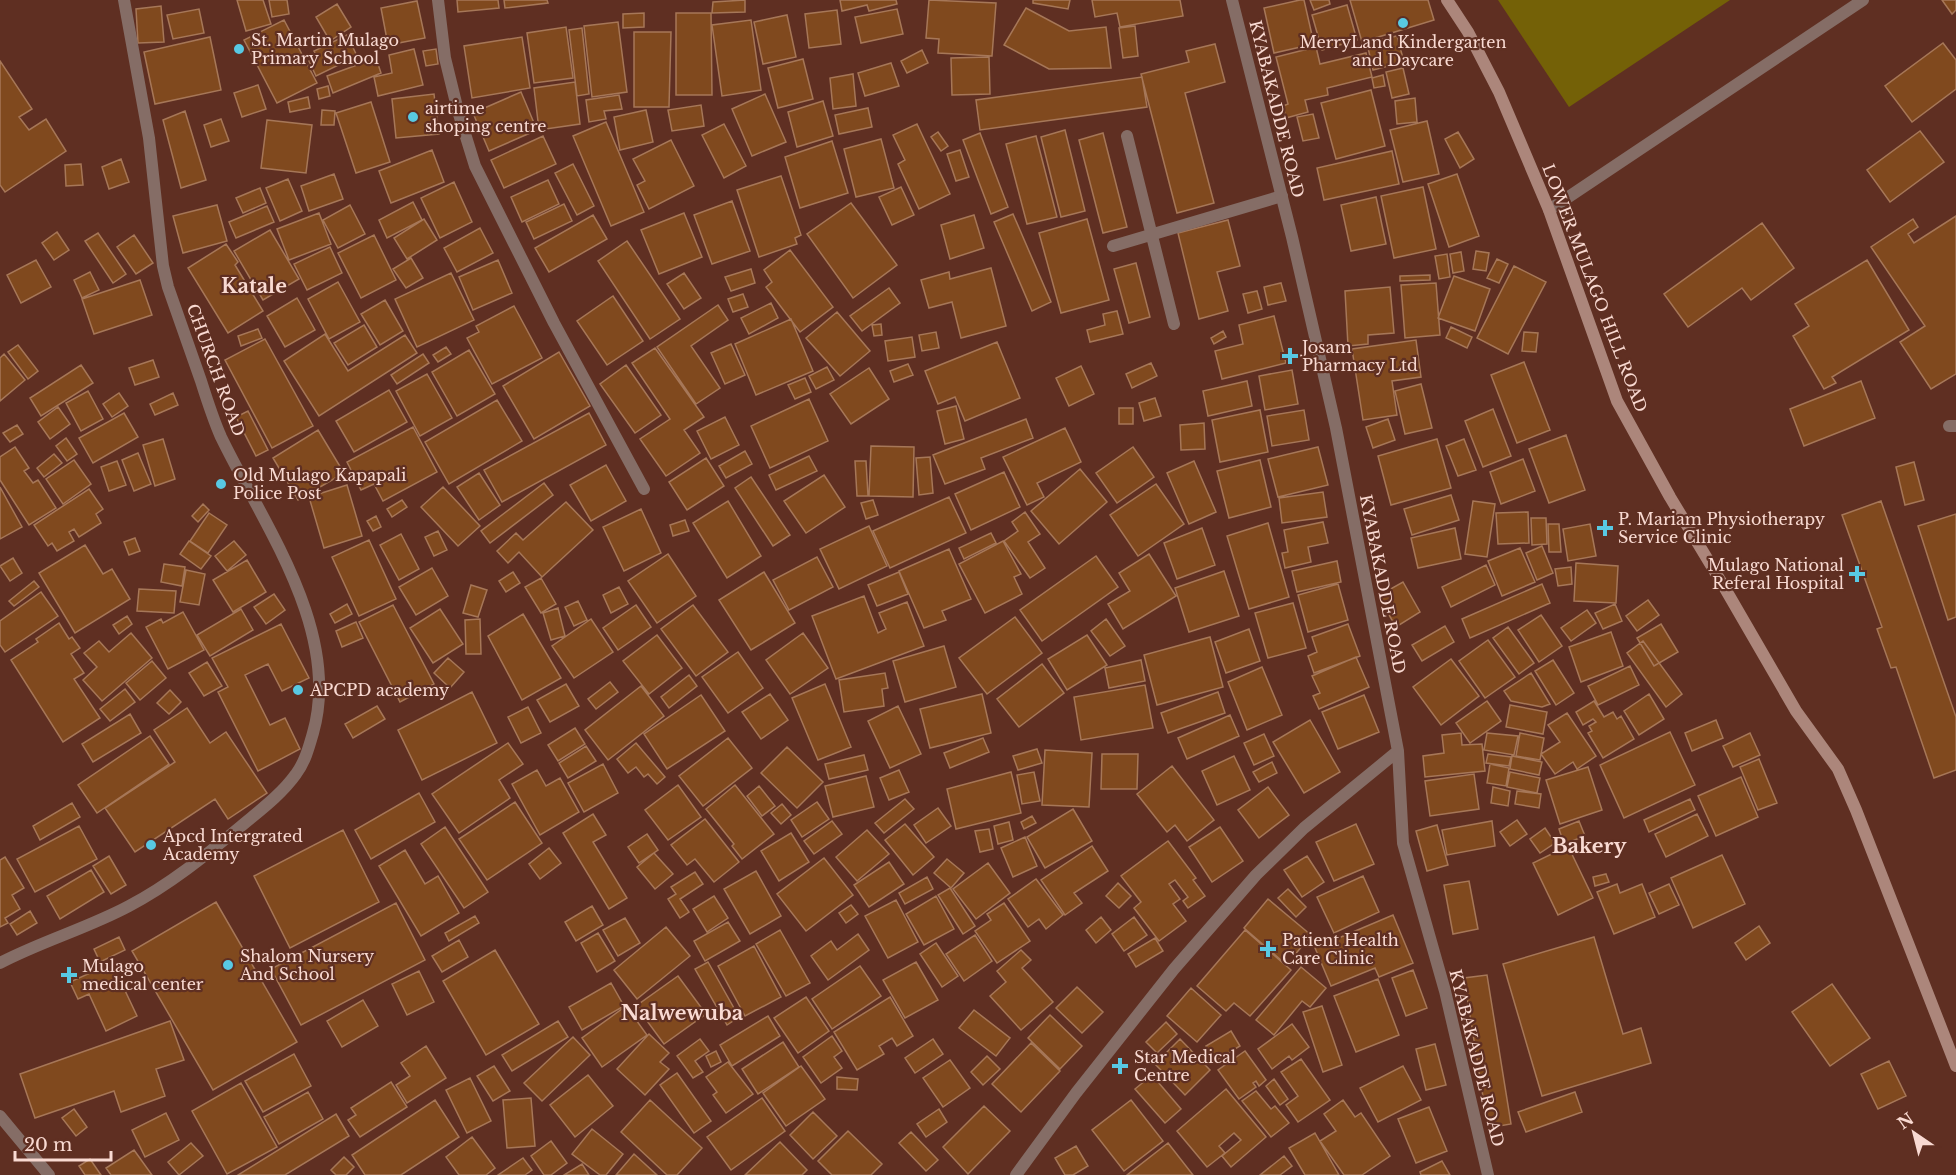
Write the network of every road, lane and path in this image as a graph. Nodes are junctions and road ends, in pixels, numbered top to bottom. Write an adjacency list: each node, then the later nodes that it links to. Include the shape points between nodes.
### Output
1 (124, 0): 14 (street, CHURCH ROAD, via 149,138 168,287 212,417 300,594 318,658 319,705 309,746 296,774 224,841 128,907)
2 (438, 0): 12 (street, via 445,58 475,166)
3 (1232, 0): 7 (street, KYABAKADDE ROAD)
4 (1448, 0): 8 (street, LOWER MULAGO HILL ROAD, via 1499,92)
5 (1863, 0): 8 (street)
6 (1127, 136): 9 (street)
7 (1282, 196): 9 (street); 13 (street, KYABAKADDE ROAD, via 1336,428)
8 (1549, 210): 15 (street, LOWER MULAGO HILL ROAD, via 1622,410 1796,711 1838,769)
9 (1152, 235): 10 (street); 11 (street)
10 (1113, 246)
11 (1174, 324)
12 (644, 489)
13 (1398, 751): 18 (street, via 1304,828 1256,875 1167,978); 19 (street, KYABAKADDE ROAD, via 1403,843 1445,992)
14 (0, 963)
15 (1956, 1066)
16 (0, 1116): 17 (street)
17 (49, 1175)
18 (1016, 1175)
19 (1488, 1175)

